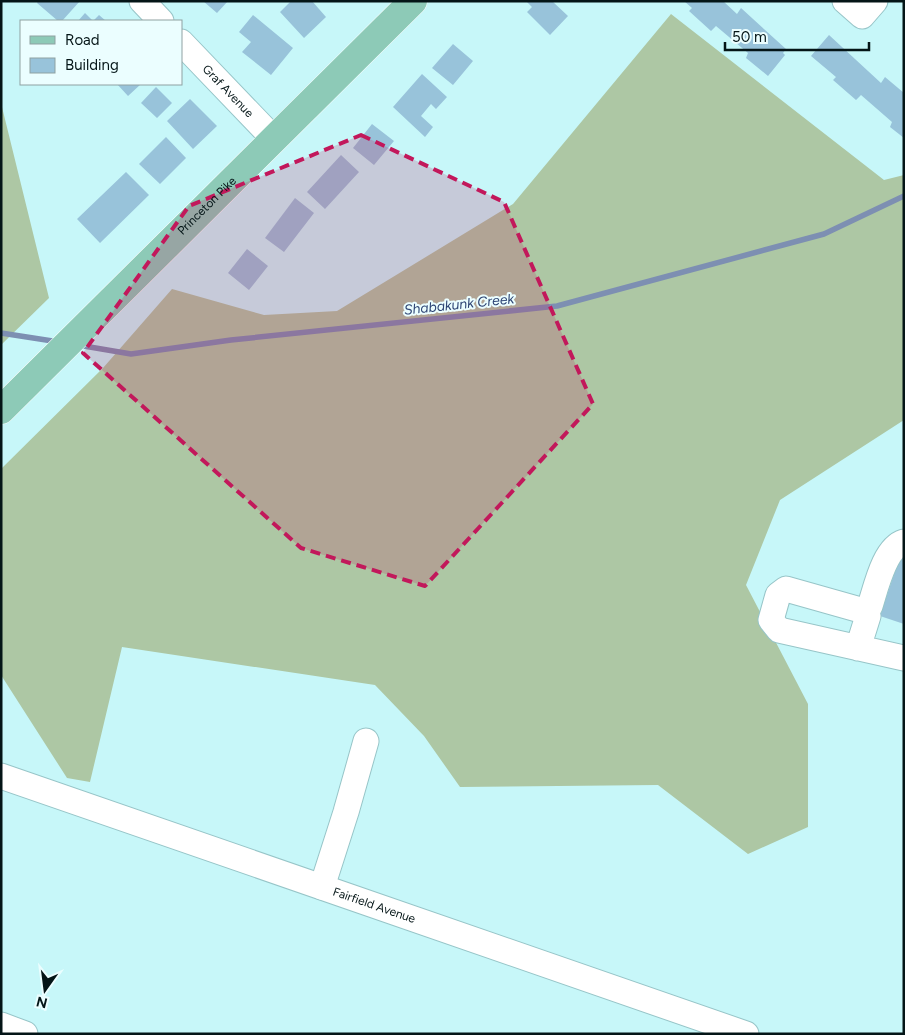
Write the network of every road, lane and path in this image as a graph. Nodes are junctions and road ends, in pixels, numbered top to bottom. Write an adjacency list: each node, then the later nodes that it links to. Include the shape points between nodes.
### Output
1 (142, 1): 5 (street)
2 (413, 1): 7 (main road, Princeton Pike)
3 (845, 1): 4 (street, via 862,16)
4 (876, 1)
5 (160, 20)
6 (182, 43): 7 (street, Graf Avenue)
7 (274, 139): 8 (main road, Princeton Pike)
8 (1, 410)
9 (904, 542): 10 (street, via 898,544 888,557 870,606)
10 (864, 612): 11 (street, via 868,616); 11 (street, via 786,589 778,595 771,620 779,630)
11 (858, 648): 12 (street)
12 (904, 658)
13 (366, 741): 15 (street)
14 (1, 776): 15 (street, Fairfield Avenue)
15 (322, 887): 18 (street, Fairfield Avenue)
16 (1, 1026): 17 (street)
17 (25, 1034)
18 (746, 1034)

